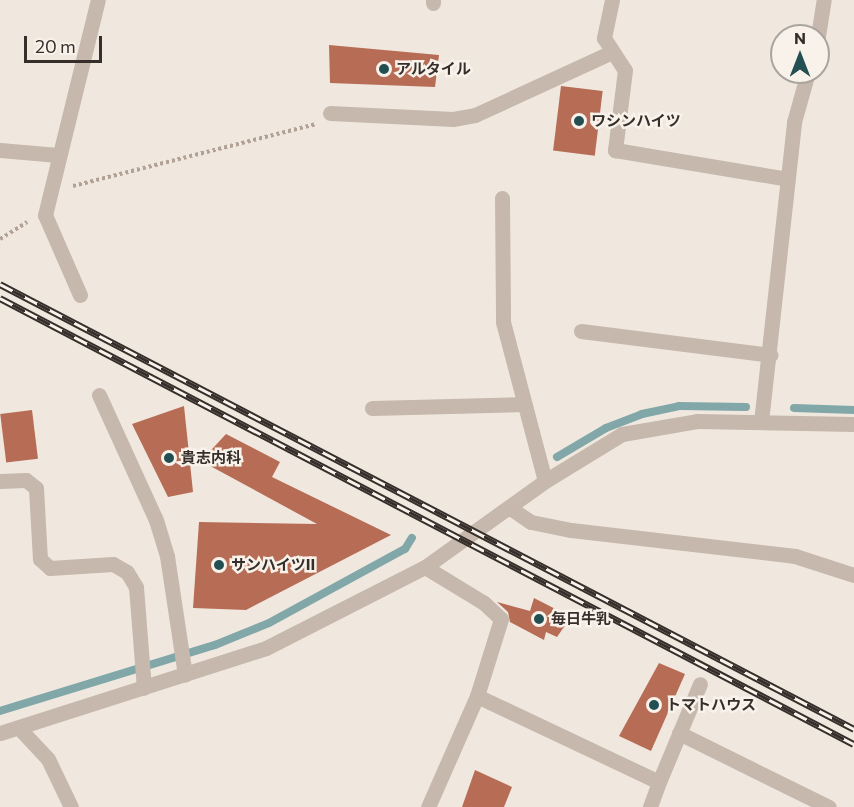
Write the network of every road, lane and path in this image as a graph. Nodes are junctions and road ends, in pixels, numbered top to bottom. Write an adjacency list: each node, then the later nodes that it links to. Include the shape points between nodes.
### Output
1 (99, 0): 9 (street)
2 (612, 0): 5 (street, via 604,38)
3 (824, 0): 4 (street)
4 (820, 24)
5 (612, 52): 7 (street, via 475,115 453,119); 10 (street, via 625,70 615,150)
6 (805, 84): 10 (street, via 794,122)
7 (330, 112): 11 (path, via 321,123)
8 (0, 150): 9 (street)
9 (58, 155): 11 (street)
10 (789, 179): 17 (street)
11 (51, 192): 13 (street)
12 (502, 198): 19 (street, via 503,322)
13 (45, 215): 14 (path); 15 (street)
14 (0, 239)
15 (80, 296)
16 (581, 331): 17 (street)
17 (770, 355): 21 (street)
18 (99, 395): 28 (street, via 156,520 167,556)
19 (524, 404): 20 (street); 24 (street)
20 (372, 408)
21 (761, 422): 22 (street); 24 (street, via 697,422 622,435)
22 (854, 424)
23 (0, 481): 29 (street, via 26,480 36,488 40,559 50,568 113,564 127,572 136,587)
24 (545, 481): 25 (street)
25 (510, 508): 26 (street); 27 (street, via 531,522 571,530 795,556)
26 (425, 567): 28 (street, via 266,648); 31 (street, via 484,603 501,619)
27 (854, 575)
28 (184, 668): 29 (street)
29 (144, 681): 32 (street)
30 (700, 684): 34 (street)
31 (477, 696): 35 (street); 37 (street)
32 (19, 728): 33 (street); 36 (street, via 48,759)
33 (0, 733)
34 (679, 733): 35 (street); 39 (street)
35 (659, 782): 38 (street)
36 (72, 807)
37 (428, 807)
38 (650, 807)
39 (829, 807)

